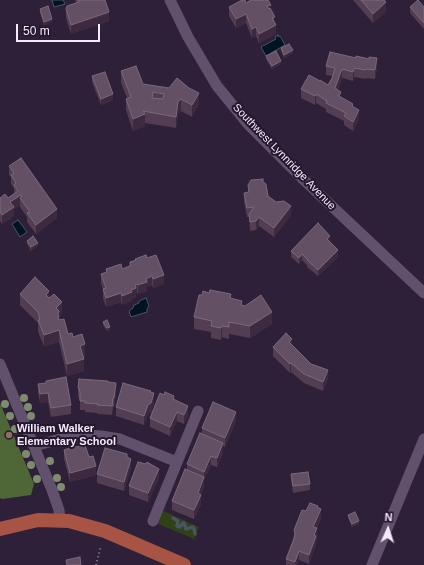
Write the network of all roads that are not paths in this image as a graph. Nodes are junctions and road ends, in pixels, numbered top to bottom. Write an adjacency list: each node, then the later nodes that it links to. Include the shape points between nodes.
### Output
1 (170, 0): 2 (street, Southwest Lynnridge Avenue, via 217,86 248,124)
2 (424, 293)
3 (0, 364): 6 (street)
4 (198, 411): 7 (street)
5 (424, 439): 12 (street)
6 (34, 446): 7 (street, via 68,437 101,436 120,439); 8 (street, via 55,496)
7 (177, 462): 9 (street)
8 (60, 520): 10 (main road, via 38,520); 11 (main road, via 104,531)
9 (153, 521)
10 (0, 529)
11 (184, 565)
12 (372, 565)

